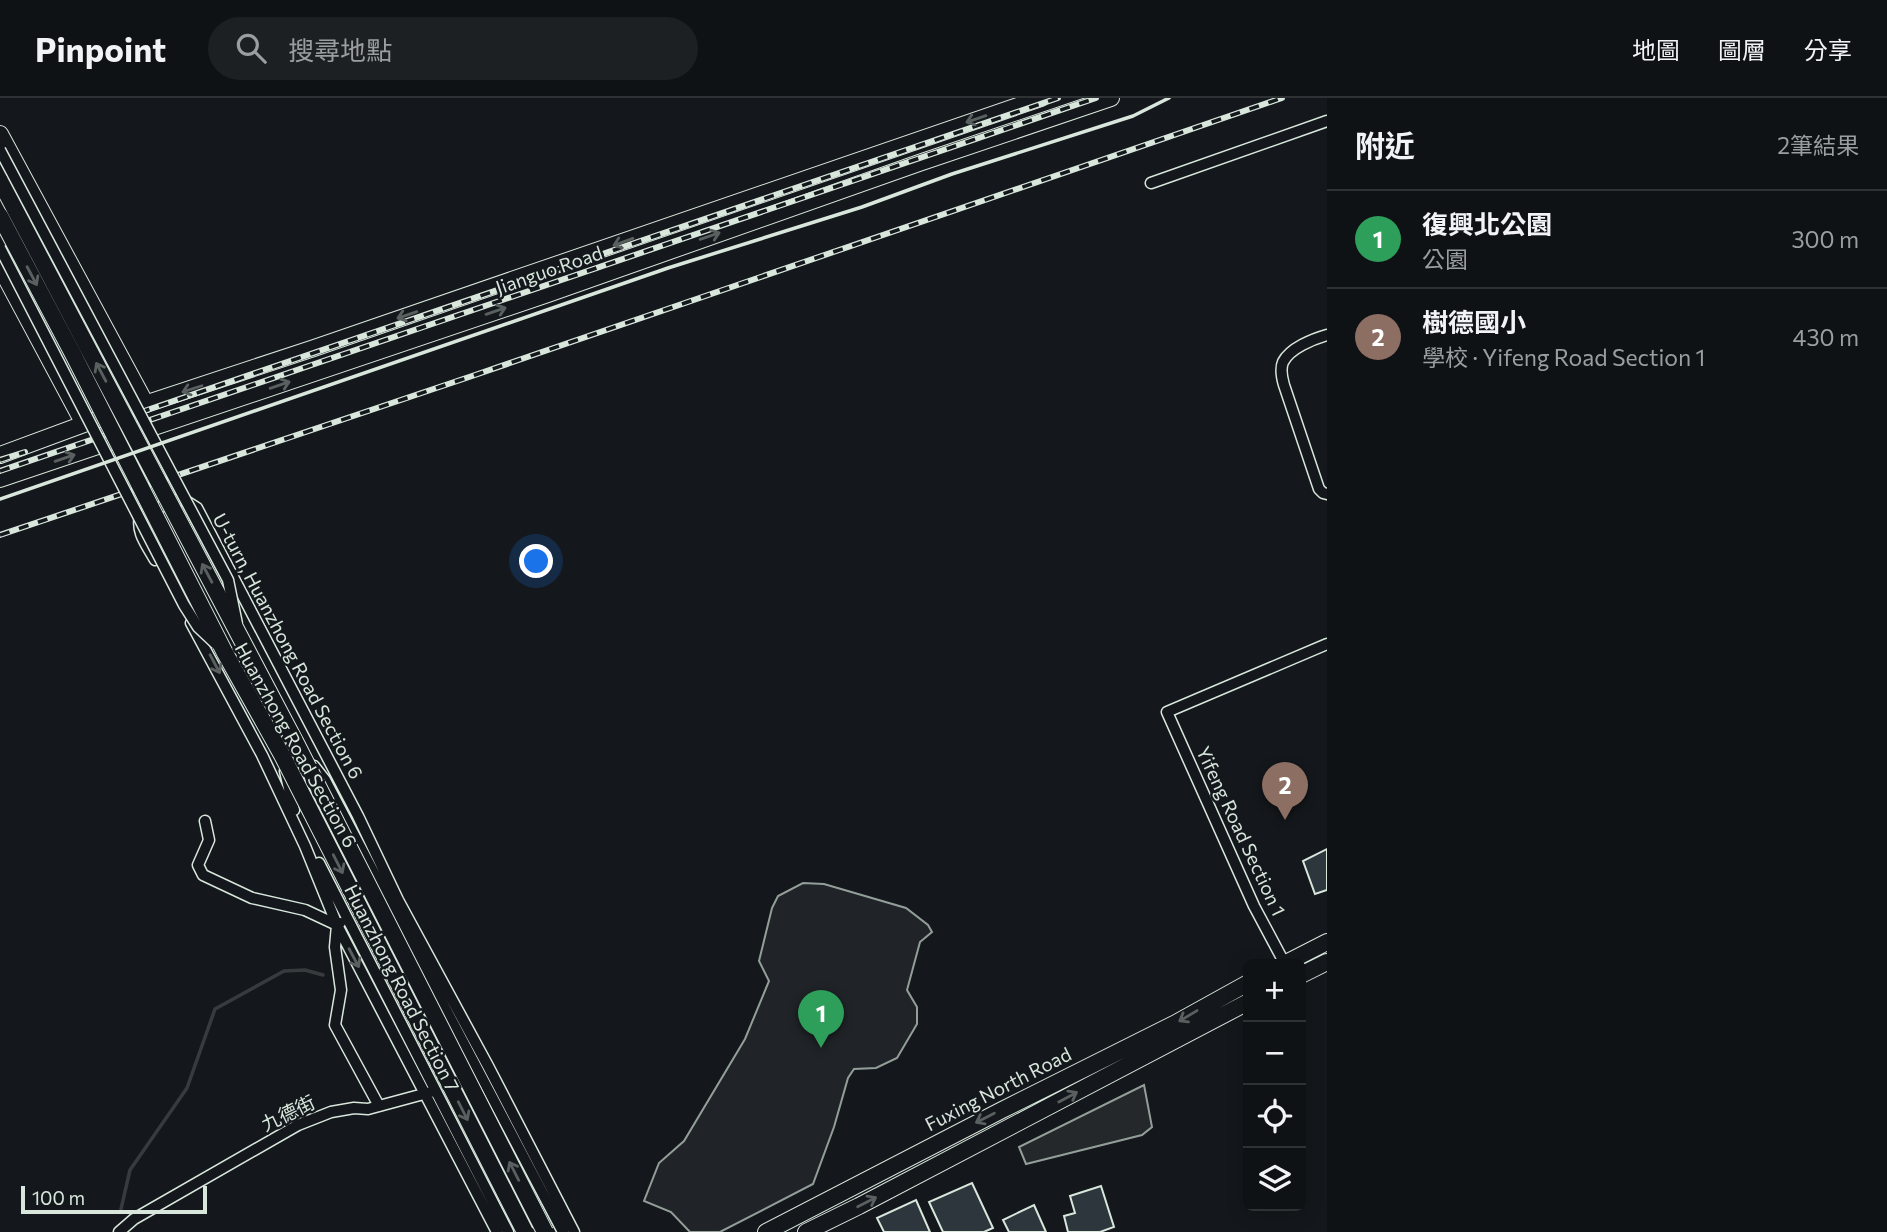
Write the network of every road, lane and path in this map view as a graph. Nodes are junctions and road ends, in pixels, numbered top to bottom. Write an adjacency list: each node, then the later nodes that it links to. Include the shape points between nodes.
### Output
1 (1041, 98): 12 (street, Jianguo Road, one-way to 12)
2 (1111, 98): 15 (street, Jianguo Road, one-way to 2)
3 (1327, 121): 7 (street)
4 (0, 134): 12 (street)
5 (0, 150): 17 (street, Huanzhong Road Section 6, bridge, via 228,580)
6 (0, 181): 17 (street, one-way to 6, bridge)
7 (1151, 183)
8 (0, 216): 19 (street, one-way to 19, bridge)
9 (0, 248): 19 (street, Huanzhong Road Section 6, bridge, via 184,605 198,627)
10 (0, 267): 13 (street)
11 (1327, 335): 16 (street, via 1308,340 1286,358 1281,372 1319,489)
12 (146, 404): 13 (street, Jianguo Road)
13 (84, 424): 14 (street, Jianguo Road)
14 (0, 455)
15 (0, 480)
16 (1327, 495)
17 (239, 634): 20 (street, Huanzhong Road Section 6, bridge)
18 (1327, 644): 28 (street, Yifeng Road Section 1, via 1167,712)
19 (225, 653): 21 (street, Huanzhong Road Section 6, bridge)
20 (297, 745): 22 (street, Huanzhong Road Section 6); 41 (street, Huanzhong Road Section 6, one-way to 20, bridge)
21 (282, 755): 24 (street, Huanzhong Road Section 7, via 293,808); 40 (street, Huanzhong Road Section 6, one-way to 40, bridge)
22 (353, 819): 24 (street); 24 (street, U-turn, Huanzhong Road Section 6, one-way to 24, via 197,508 178,499 140,516 139,531 211,657); 25 (street, Huanzhong Road Section 6)
23 (205, 821): 26 (street, via 209,840 198,865 203,875 252,898)
24 (307, 845): 26 (street, Huanzhong Road Section 7)
25 (394, 902): 26 (street); 34 (street, Huanzhong Road Section 6)
26 (342, 923): 35 (street, Huanzhong Road Section 7, one-way to 35); 36 (street, via 335,947 341,990 335,1025)
27 (1327, 942): 29 (street)
28 (1282, 959)
29 (1295, 959)
30 (1327, 962): 31 (street)
31 (1306, 972)
32 (1243, 986): 44 (street, Fuxing North Road, one-way to 44)
33 (1243, 1005): 45 (street, Fuxing North Road, one-way to 33)
34 (483, 1068): 35 (street, 九德街); 42 (street, Huanzhong Road Section 6); 43 (street)
35 (430, 1093): 36 (street, 九德街); 38 (street); 39 (street, Huanzhong Road Section 7)
36 (379, 1106): 37 (street, 九德街, via 331,1112 298,1125)
37 (119, 1232)
38 (497, 1232)
39 (508, 1232)
40 (525, 1232)
41 (545, 1232)
42 (563, 1232)
43 (574, 1232)
44 (766, 1232)
45 (806, 1232)

